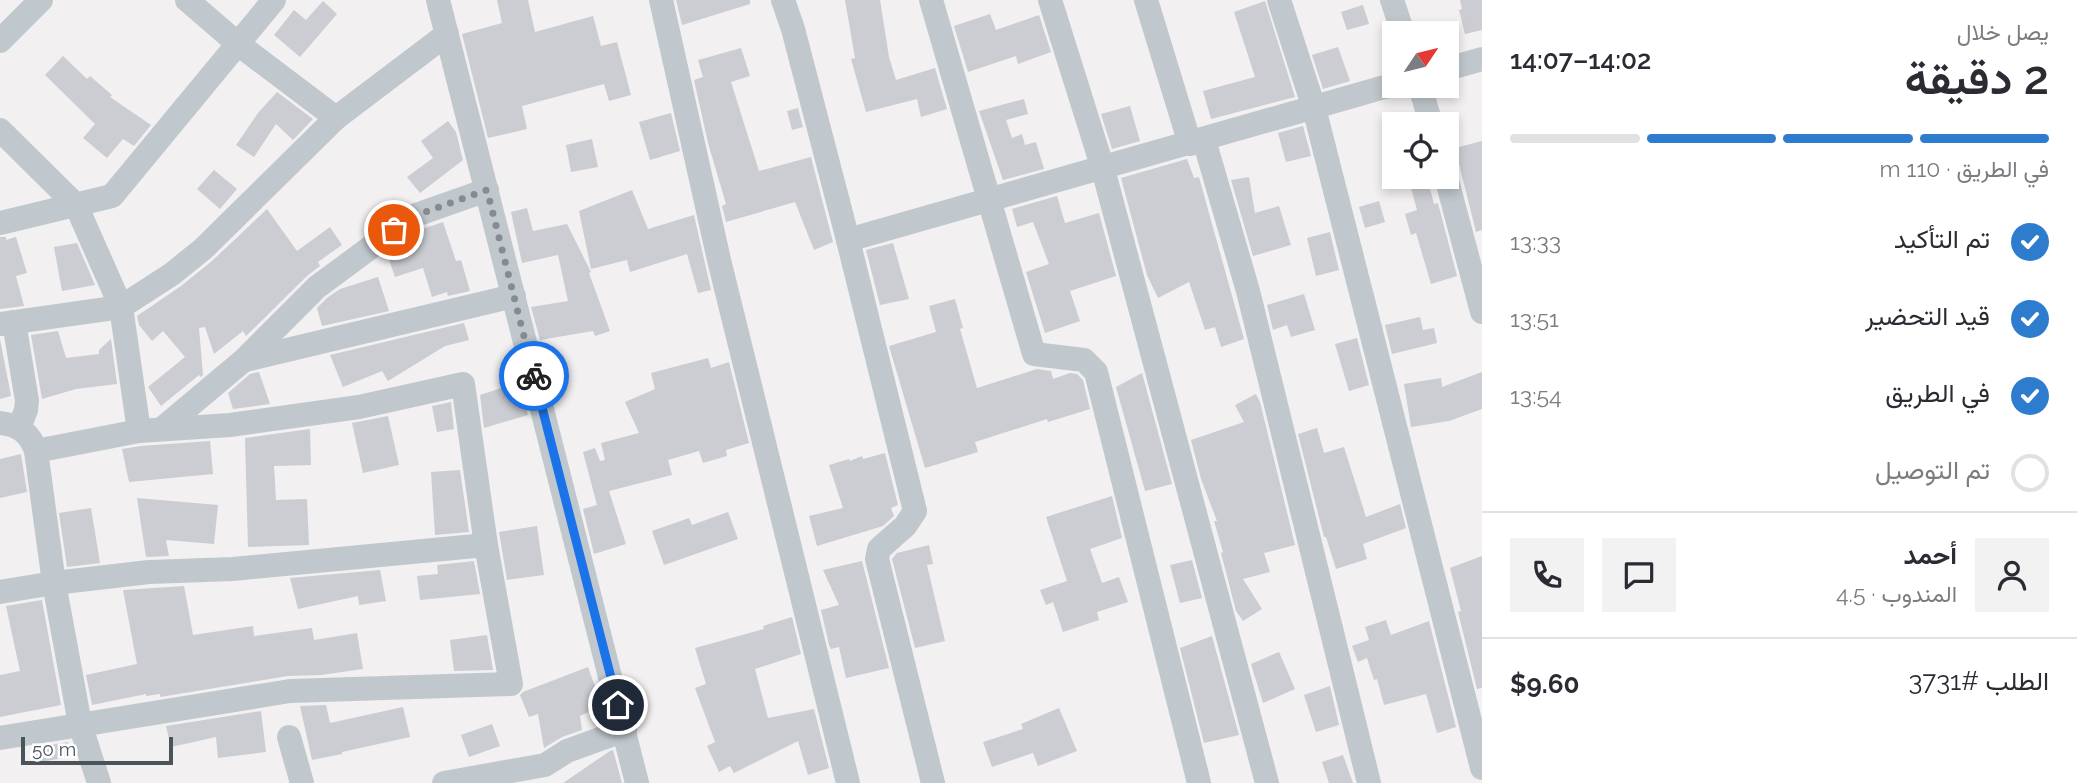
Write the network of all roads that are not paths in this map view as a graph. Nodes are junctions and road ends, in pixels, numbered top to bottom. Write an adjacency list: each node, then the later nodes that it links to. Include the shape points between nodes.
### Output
1 (41, 0): 14 (street)
2 (187, 0): 15 (street)
3 (274, 0): 15 (street)
4 (438, 0): 13 (street)
5 (661, 0): 51 (street, via 719,260)
6 (783, 0): 29 (street)
7 (932, 0): 26 (street)
8 (1050, 0): 23 (street)
9 (1146, 0): 22 (street)
10 (1279, 0): 19 (street)
11 (1392, 0): 12 (street)
12 (1399, 21)
13 (447, 34): 20 (street); 25 (street)
14 (0, 41)
15 (238, 44): 20 (street); 27 (street, via 112,196)
16 (1482, 59): 17 (street)
17 (1460, 65)
18 (1382, 88): 19 (street)
19 (1314, 108): 22 (street); 46 (street)
20 (336, 118): 32 (street, via 203,249)
21 (0, 130): 27 (street)
22 (1197, 142): 23 (street); 55 (street, via 1248,291)
23 (1103, 169): 26 (street); 54 (street)
24 (1451, 189): 30 (street)
25 (487, 190): 31 (street); 35 (street, via 414,216 317,287)
26 (989, 201): 29 (street); 53 (street, via 1034,354 1083,360 1096,372)
27 (76, 205): 28 (street); 32 (street)
28 (1, 217)
29 (848, 240): 52 (street, via 915,511 879,549 877,559)
30 (1473, 240): 33 (street)
31 (514, 296): 35 (street); 43 (street)
32 (121, 307): 34 (street); 37 (street)
33 (1482, 312)
34 (7, 323): 36 (street, via 27,401 26,410)
35 (244, 360): 37 (street)
36 (10, 426): 38 (street, via 27,434)
37 (151, 430): 38 (street); 39 (street, via 230,425 359,407 463,384)
38 (36, 451): 40 (street)
39 (486, 545): 40 (street); 42 (street, via 511,684 290,691)
40 (54, 583): 41 (street); 42 (street)
41 (0, 592)
42 (80, 724): 45 (street); 47 (street)
43 (625, 730): 49 (street, via 567,751 545,765); 50 (street)
44 (289, 737): 48 (street)
45 (0, 738)
46 (1482, 768)
47 (99, 783)
48 (302, 783)
49 (445, 783)
50 (637, 783)
51 (848, 783)
52 (933, 783)
53 (1199, 783)
54 (1267, 783)
55 (1370, 783)

